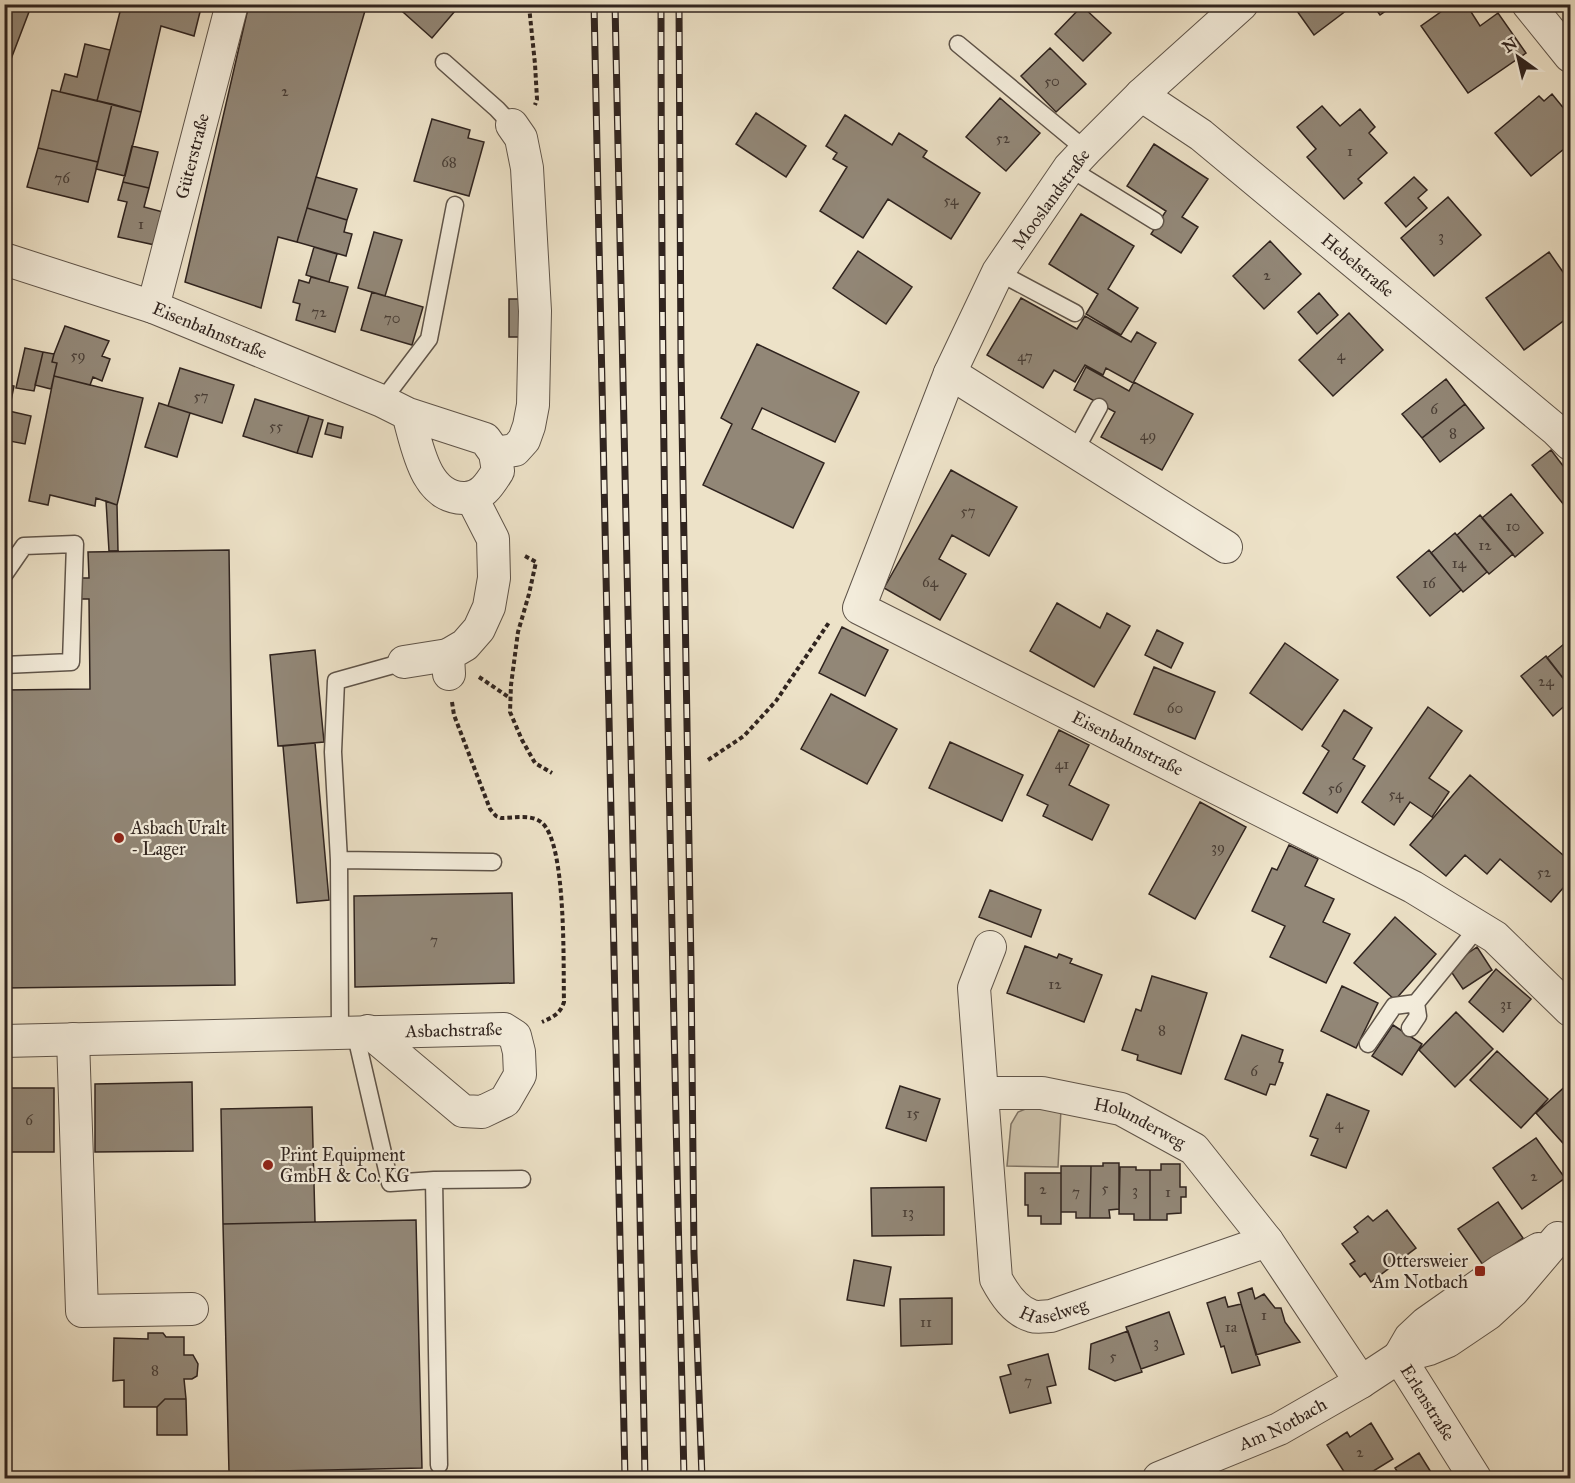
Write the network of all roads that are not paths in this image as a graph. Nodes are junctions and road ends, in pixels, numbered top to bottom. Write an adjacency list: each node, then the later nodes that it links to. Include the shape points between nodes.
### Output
1 (232, 4): 14 (street, Güterstraße)
2 (1242, 4): 7 (street, Mooslandstraße)
3 (1528, 4): 5 (street)
4 (958, 44): 9 (lane)
5 (1570, 56)
6 (444, 62): 8 (lane, via 497,109)
7 (1141, 95): 9 (street, Mooslandstraße); 19 (street, Hebelstraße, via 1201,135)
8 (516, 132): 21 (street, via 526,168 536,311 533,405 524,440 514,450)
9 (1077, 159): 11 (lane); 13 (street, Mooslandstraße)
10 (455, 205): 17 (lane, via 429,339)
11 (1155, 221)
12 (4, 259): 14 (street, Eisenbahnstraße)
13 (998, 272): 15 (lane); 16 (street, Mooslandstraße)
14 (153, 307): 17 (street, Eisenbahnstraße)
15 (1075, 313)
16 (950, 373): 20 (street); 25 (street, Mooslandstraße)
17 (395, 407): 21 (street, Eisenbahnstraße, via 485,439); 22 (street, via 428,477 440,491 454,498)
18 (1099, 408): 20 (lane)
19 (1566, 431)
20 (1075, 451): 23 (street)
21 (495, 453): 22 (street, via 498,471 488,488)
22 (472, 498): 26 (street, via 493,539 494,578 489,607 479,629 465,645 457,668)
23 (1226, 547)
24 (4, 575): 27 (lane, via 24,546 75,544 71,662)
25 (859, 608): 30 (street, Eisenbahnstraße, via 1413,887)
26 (404, 662): 28 (lane, via 336,681 333,752)
27 (4, 665)
28 (339, 860): 29 (lane); 35 (lane)
29 (493, 862)
30 (1479, 926): 32 (lane); 33 (street, Eisenbahnstraße)
31 (990, 947): 39 (street, via 974,988)
32 (1416, 1003): 34 (lane, via 1418,1016); 38 (lane, via 1394,1006)
33 (1570, 1010)
34 (1410, 1028)
35 (354, 1032): 35 (street, Asbachstraße, via 504,1029 515,1036 520,1075 505,1101 482,1112 463,1111); 36 (street, Asbachstraße); 41 (lane, via 390,1183)
36 (73, 1039): 37 (street, Asbachstraße); 44 (street, via 82,1311)
37 (4, 1041)
38 (1368, 1044)
39 (983, 1093): 43 (street, Holunderweg, via 1042,1094 1121,1109 1194,1149); 43 (street, Haselweg, via 996,1279 1005,1296 1034,1317 1052,1316)
40 (522, 1179): 41 (lane)
41 (434, 1180): 47 (lane)
42 (1564, 1234): 45 (street, Am Notbach, via 1488,1314 1448,1341)
43 (1267, 1241): 46 (street, Holunderweg)
44 (192, 1309)
45 (1399, 1358): 46 (street, Am Notbach); 49 (street, Erlenstraße)
46 (1361, 1382): 48 (street, Am Notbach, via 1279,1429)
47 (439, 1465)
48 (1159, 1479)
49 (1475, 1479)

